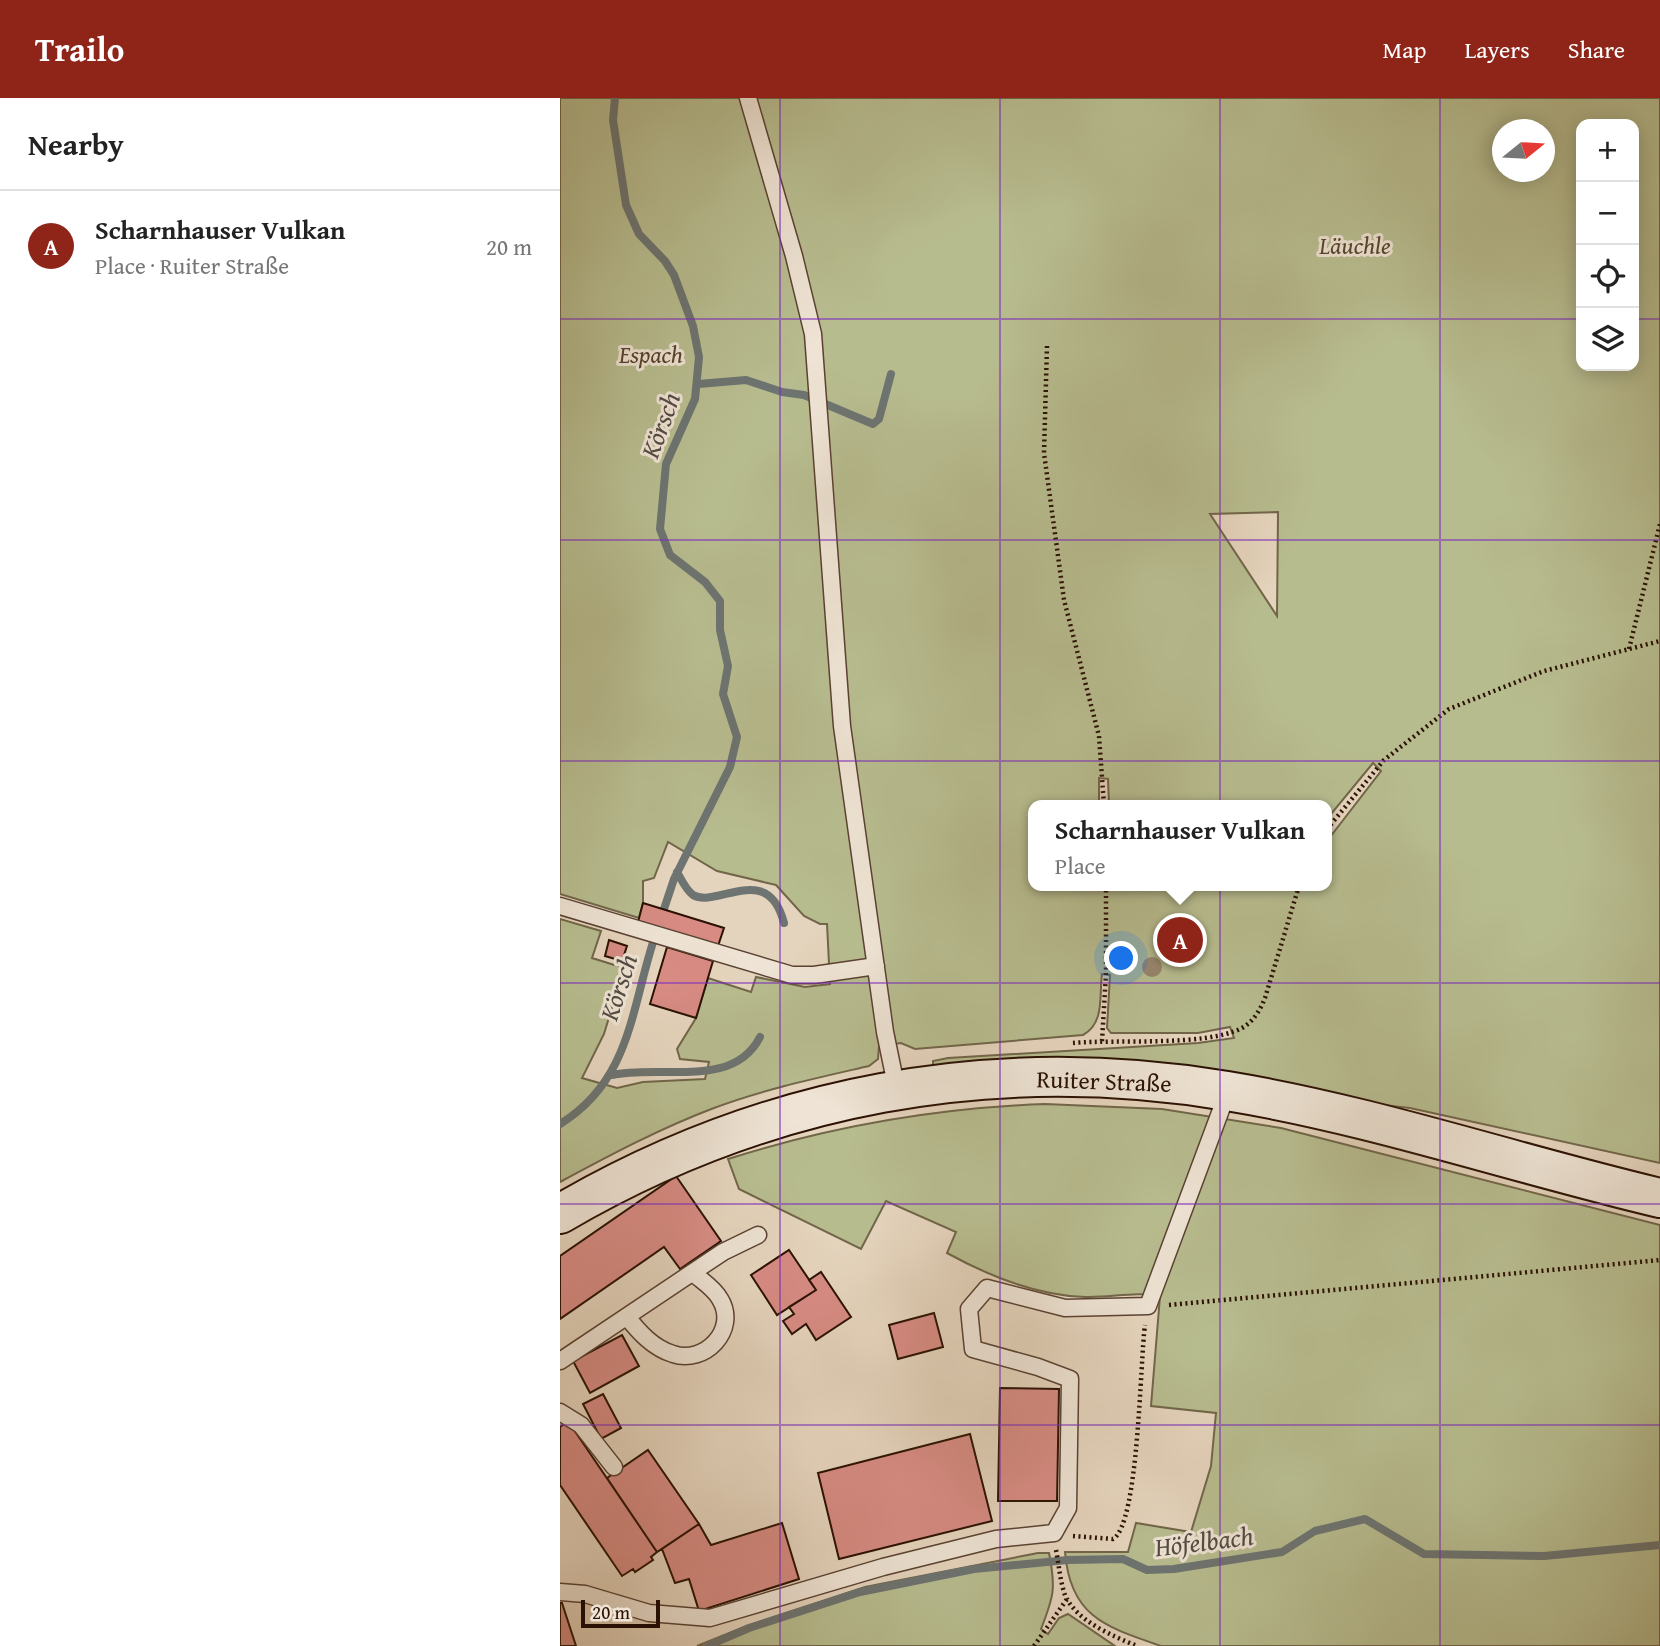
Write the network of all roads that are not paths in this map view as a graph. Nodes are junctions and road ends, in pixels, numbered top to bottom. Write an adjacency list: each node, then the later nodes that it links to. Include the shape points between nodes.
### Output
1 (748, 98): 3 (lane, via 813,334 842,726)
2 (560, 906): 3 (lane, via 799,976)
3 (876, 966): 4 (lane)
4 (897, 1090): 5 (main road, Ruiter Straße, via 978,1080 1091,1077); 7 (main road, Ruiter Straße, via 797,1112 700,1143)
5 (1228, 1091): 6 (main road, Ruiter Straße); 14 (lane, via 1148,1306 1065,1308 987,1288 968,1309 972,1349 1070,1379 1068,1508 1055,1540 996,1539 710,1618 649,1613 585,1594)
6 (1660, 1198)
7 (560, 1214)
8 (758, 1235): 9 (lane)
9 (693, 1273): 10 (lane); 10 (lane, via 715,1292 724,1311 721,1336 708,1349 689,1356 670,1353 643,1336)
10 (626, 1317): 11 (lane)
11 (560, 1361)
12 (560, 1412): 13 (lane, via 581,1425)
13 (614, 1466)
14 (560, 1592)

